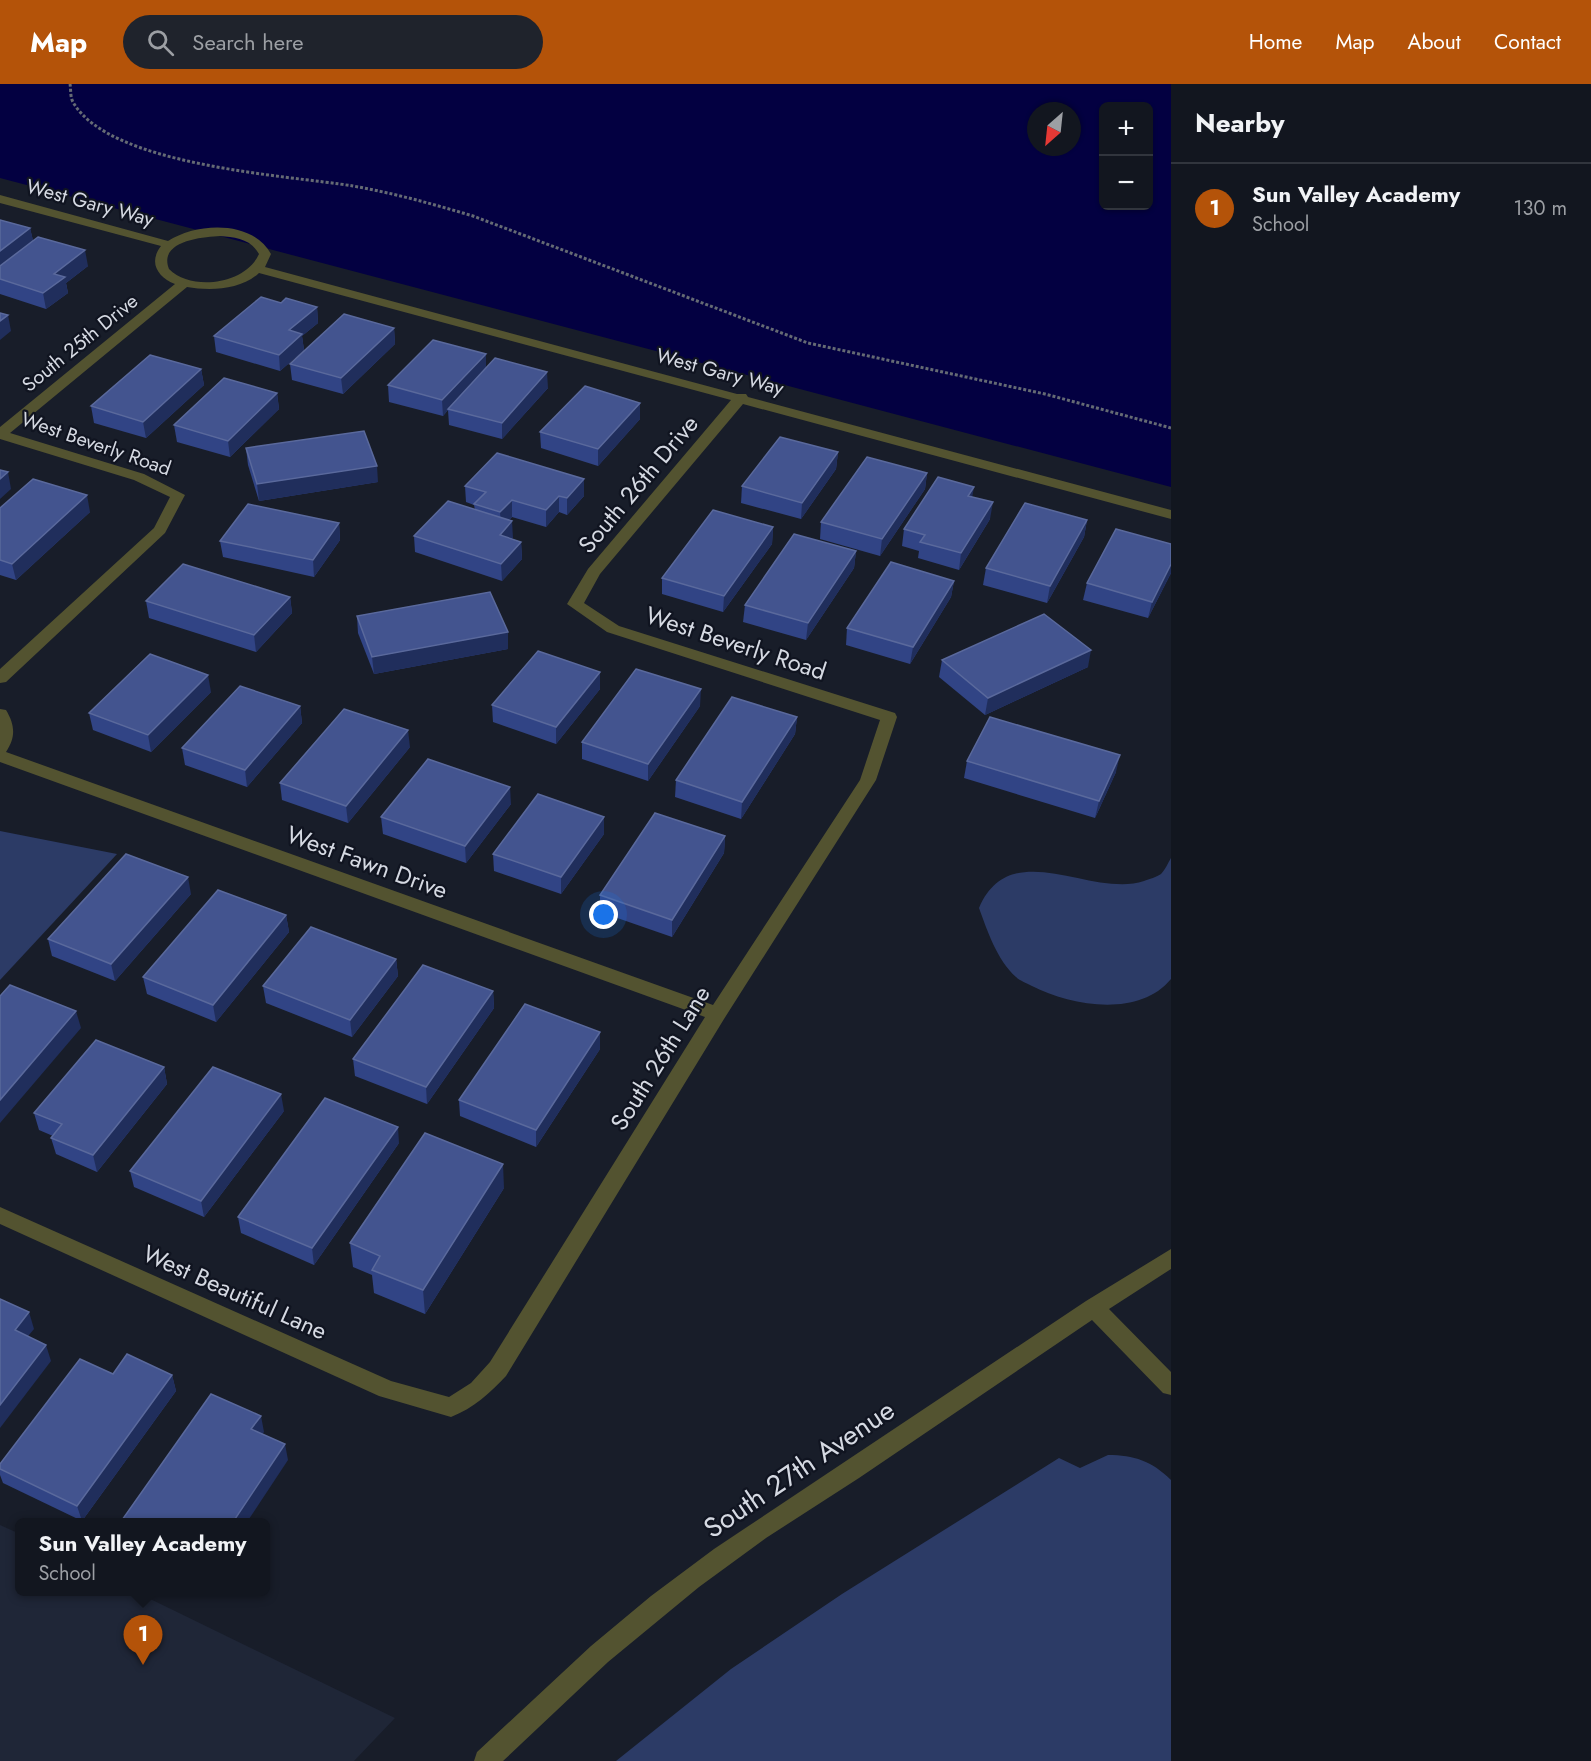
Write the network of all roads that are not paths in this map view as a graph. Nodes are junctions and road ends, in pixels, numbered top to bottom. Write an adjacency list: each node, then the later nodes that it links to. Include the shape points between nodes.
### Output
1 (0, 199): 2 (street, West Gary Way)
2 (170, 245): 3 (street, via 199,234 246,236 262,247 265,254); 4 (street, via 160,262 171,278)
3 (259, 269): 4 (street, via 234,282); 5 (street, West Gary Way)
4 (184, 283): 6 (street, South 25th Drive)
5 (741, 397): 7 (street, West Gary Way); 8 (street, South 26th Drive, via 593,572)
6 (0, 434): 9 (street, West Beverly Road, via 139,477 178,495 160,530)
7 (1171, 514)
8 (575, 604): 11 (street, West Beverly Road, via 613,629)
9 (0, 678)
10 (0, 714): 12 (street, via 6,733)
11 (889, 717): 14 (street, South 26th Lane, via 868,780)
12 (0, 749)
13 (0, 756): 14 (street, West Fawn Drive)
14 (717, 1014): 19 (street, South 26th Lane, via 498,1369 479,1390)
15 (0, 1215): 19 (street, West Beautiful Lane, via 387,1389)
16 (1171, 1258): 17 (street, South 27th Avenue)
17 (1093, 1307): 18 (street); 20 (street, South 27th Avenue, via 722,1555 557,1691)
18 (1171, 1386)
19 (451, 1407)
20 (486, 1761)

